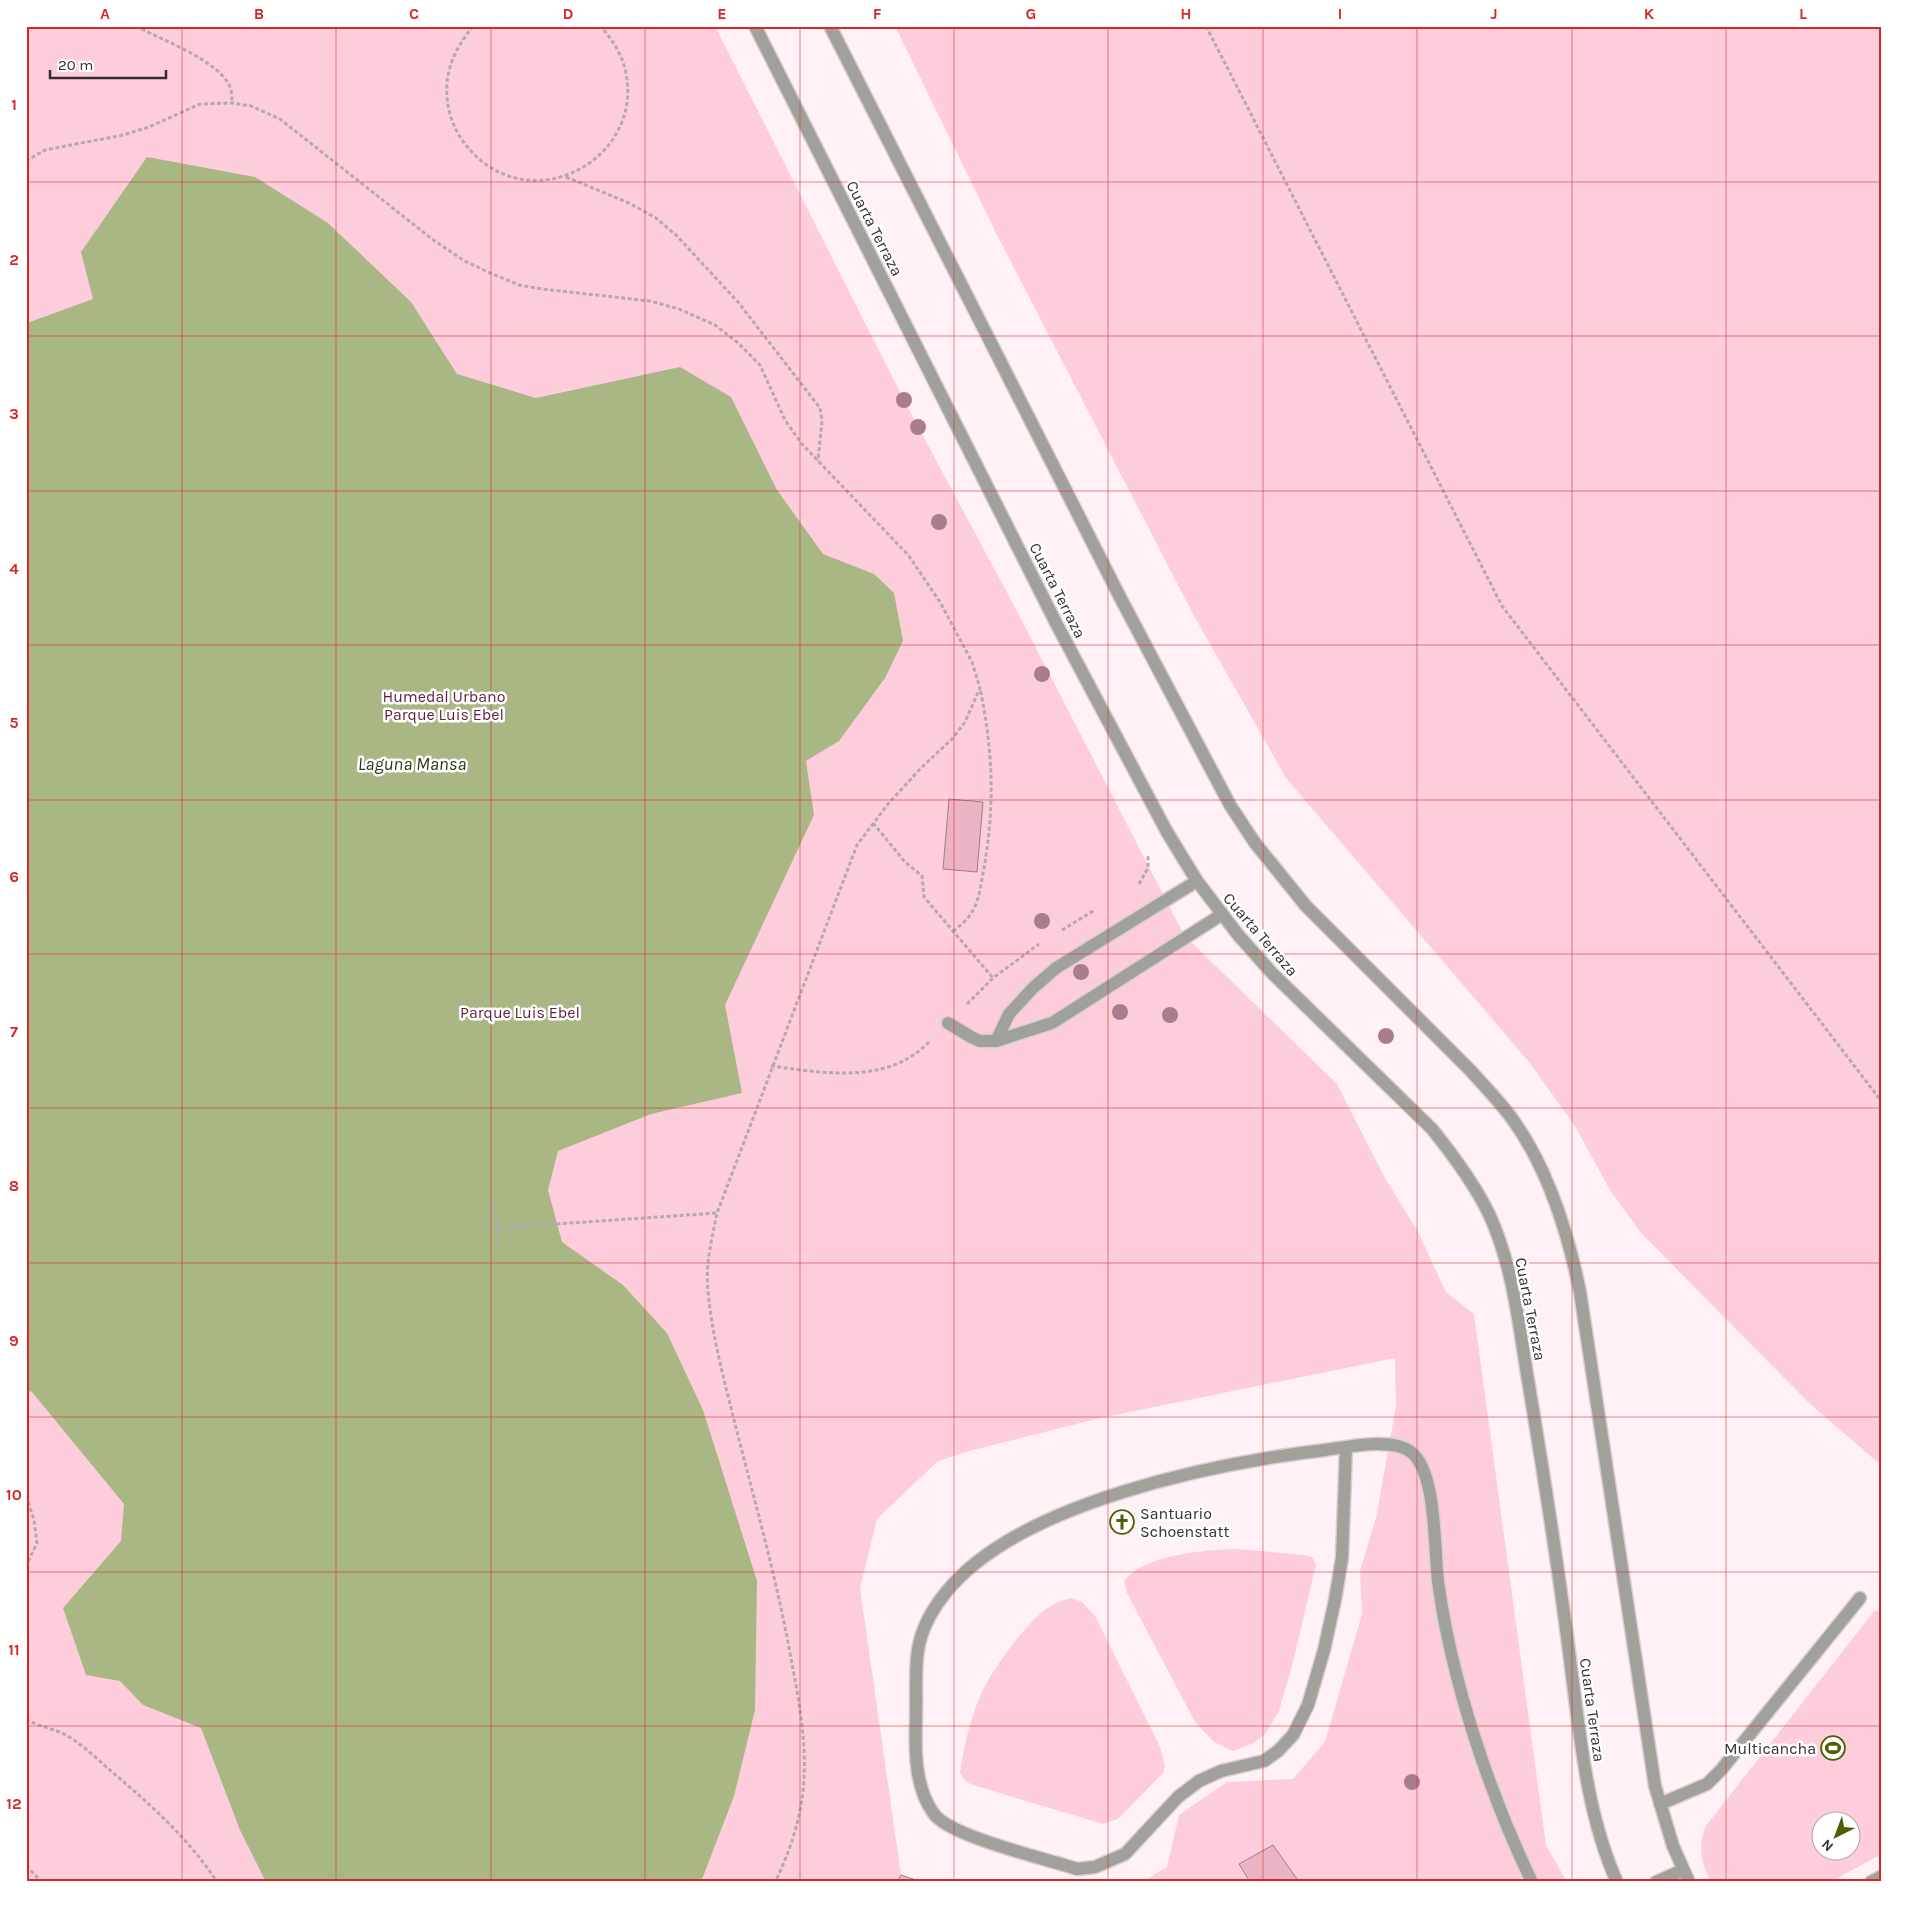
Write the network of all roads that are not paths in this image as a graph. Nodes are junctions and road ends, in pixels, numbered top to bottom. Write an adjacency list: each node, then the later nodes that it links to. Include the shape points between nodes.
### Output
1 (755, 26): 3 (street, Cuarta Terraza, via 1074,658 1167,832)
2 (830, 26): 9 (street, via 1126,608 1230,805 1306,906 1494,1096 1514,1121 1540,1169 1571,1250 1580,1292 1649,1751)
3 (1197, 881): 4 (street, Cuarta Terraza); 6 (street, via 1056,968 1009,1014)
4 (1222, 915): 6 (street, via 1052,1023); 13 (street, Cuarta Terraza, via 1272,973 1432,1129 1455,1157 1488,1213 1516,1302 1592,1807)
5 (948, 1023): 6 (street, via 980,1041)
6 (996, 1041)
7 (1346, 1447): 7 (street, via 1265,1457 1172,1478 1081,1507 1023,1532 981,1558 950,1588 926,1619 919,1639 915,1681 915,1755 925,1797 935,1816 967,1834 1077,1869 1094,1867 1124,1854 1178,1797 1199,1782 1221,1771 1264,1761 1278,1751 1293,1735 1308,1705 1324,1650 1342,1558); 12 (street, via 1392,1445 1411,1452 1421,1467 1429,1487 1438,1581 1456,1673 1499,1810)
8 (1860, 1598): 9 (street, via 1721,1770 1707,1784)
9 (1660, 1804): 10 (street)
10 (1683, 1870): 14 (street); 15 (street)
11 (1882, 1876): 16 (street)
12 (1532, 1882)
13 (1617, 1882)
14 (1656, 1882)
15 (1689, 1882)
16 (1871, 1882)

